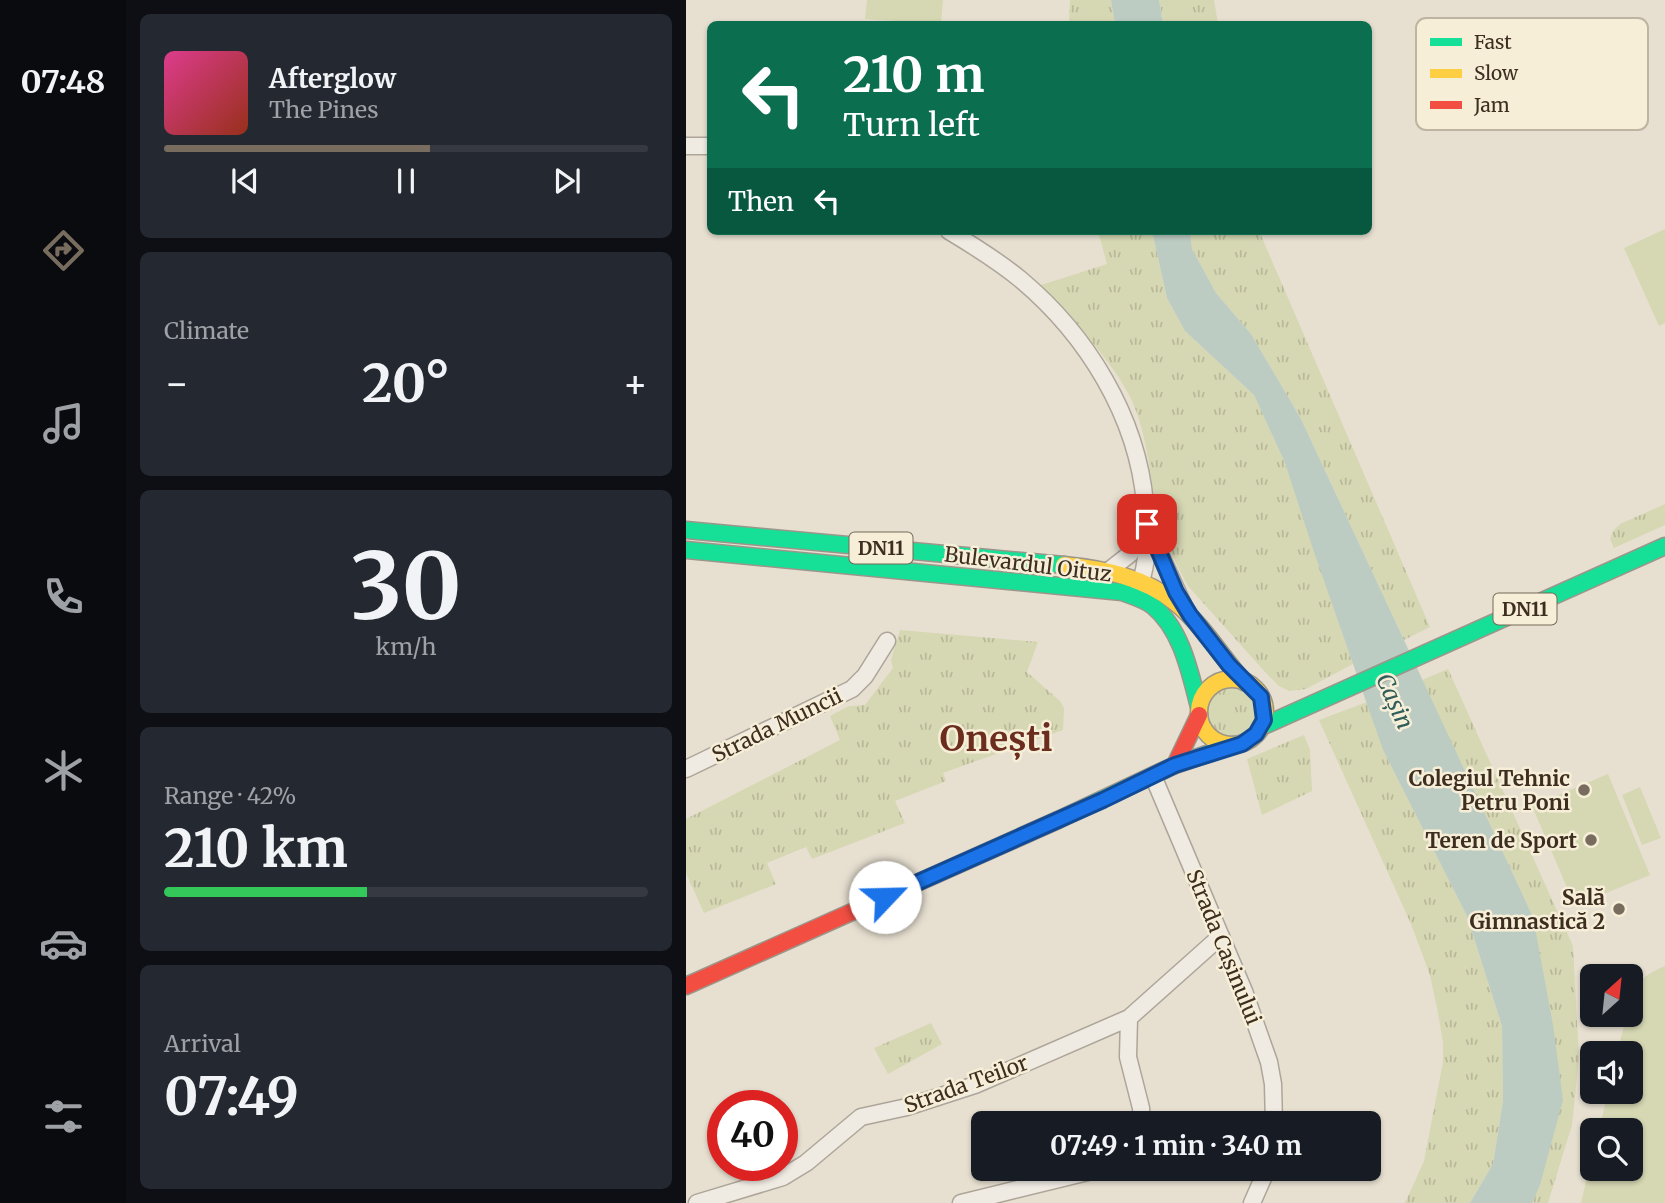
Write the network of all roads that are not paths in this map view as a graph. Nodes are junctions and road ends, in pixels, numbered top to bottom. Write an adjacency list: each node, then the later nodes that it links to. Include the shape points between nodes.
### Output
1 (686, 146): 2 (street)
2 (707, 146)
3 (956, 235): 4 (street, via 1021,279 1085,350 1117,401 1134,444)
4 (1147, 524): 11 (street, via 1137,546); 12 (street); 15 (street)
5 (686, 530): 6 (main road, Bulevardul Oituz / DN11)
6 (814, 542): 9 (street); 10 (main road, Bulevardul Oituz / DN11)
7 (1665, 546): 18 (main road, DN11)
8 (686, 550): 9 (main road, Bulevardul Oituz / DN11)
9 (813, 562): 13 (main road, Bulevardul Oituz / DN11)
10 (1076, 566): 11 (main road, Bulevardul Oituz / DN11); 13 (main road, via 1080,577)
11 (1107, 572): 12 (main road, Bulevardul Oituz / DN11)
12 (1142, 581): 14 (street); 15 (main road, Bulevardul Oituz / DN11)
13 (1073, 587): 14 (main road, Bulevardul Oituz / DN11)
14 (1136, 597): 19 (main road, Bulevardul Oituz / DN11, via 1153,607 1172,632)
15 (1190, 615): 17 (main road, Bulevardul Oituz / DN11)
16 (887, 640): 23 (street, Strada Muncii, via 852,689)
17 (1250, 686): 18 (main road, DN11, via 1281,700); 19 (main road, DN11, via 1236,680 1219,682 1206,692); 20 (main road, DN11, via 1261,697 1265,712)
18 (1316, 702): 20 (main road, DN11)
19 (1199, 711): 21 (main road, DN11, via 1204,731); 22 (main road)
20 (1261, 727): 21 (main road, DN11, via 1250,740)
21 (1233, 745): 22 (main road)
22 (1175, 765): 24 (main road)
23 (686, 769)
24 (1153, 776): 25 (street, Strada Cașinului); 26 (main road)
25 (1221, 936): 27 (street, Strada Teilor); 29 (street, Strada Cașinului, via 1269,1062)
26 (688, 982)
27 (1129, 1018): 28 (street, via 1126,1043); 32 (street, Strada Teilor, via 975,1085 861,1117 783,1177)
28 (1141, 1111)
29 (1274, 1111)
30 (1051, 1181): 33 (street)
31 (1261, 1181): 34 (street)
32 (697, 1203)
33 (961, 1203)
34 (1252, 1203)

